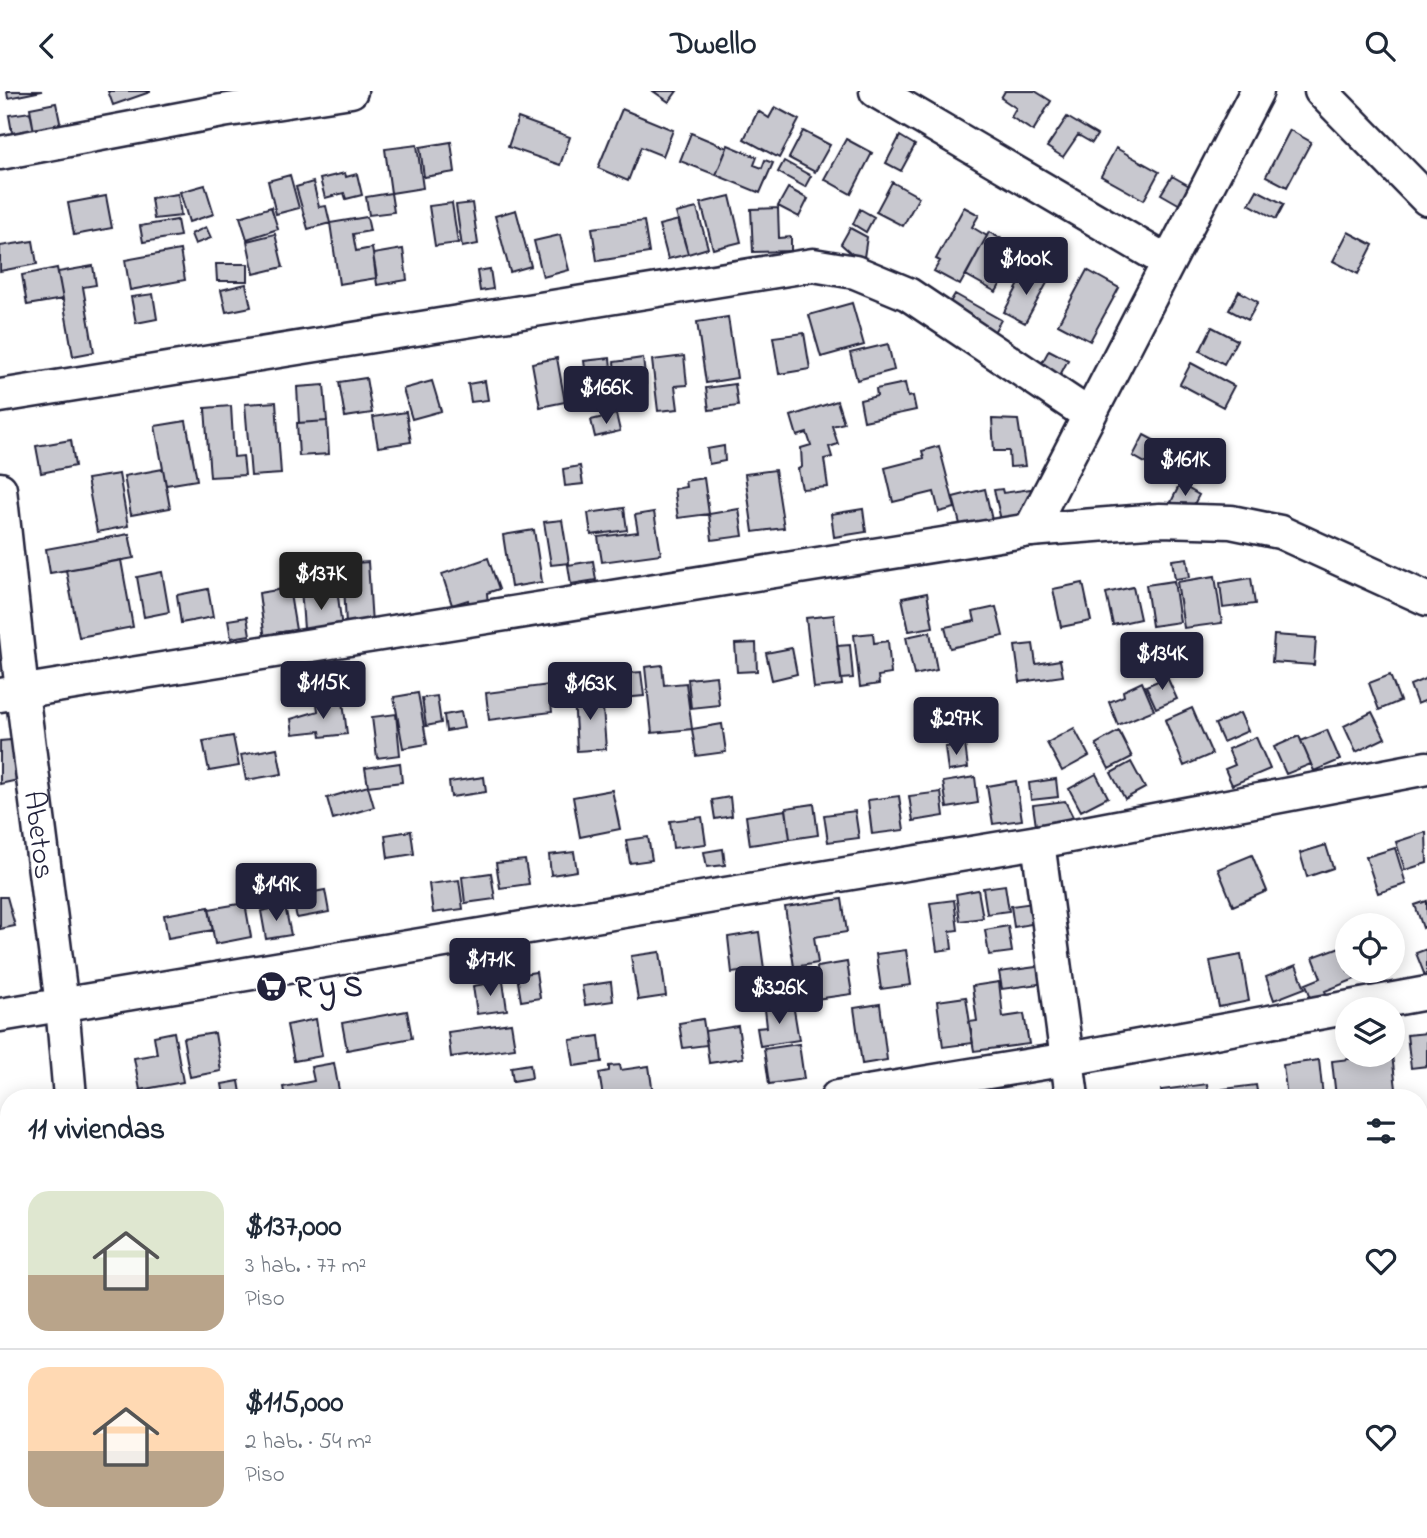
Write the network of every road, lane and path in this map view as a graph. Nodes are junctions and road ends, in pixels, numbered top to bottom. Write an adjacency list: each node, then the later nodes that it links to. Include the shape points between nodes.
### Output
1 (351, 91): 5 (street)
2 (877, 91): 8 (street)
3 (1257, 91): 8 (street)
4 (1321, 91): 7 (street)
5 (221, 101): 6 (street)
6 (0, 153)
7 (1427, 199)
8 (1168, 262): 10 (street)
9 (0, 396): 10 (street, via 813,265 855,272 908,294)
10 (1089, 415): 12 (street)
11 (0, 489): 14 (street, Abetos)
12 (1030, 530): 13 (street, via 1160,520 1231,522 1280,532); 14 (street)
13 (1427, 599)
14 (11, 694): 18 (street, Abetos)
15 (1427, 768): 16 (street)
16 (1038, 842): 18 (street); 20 (street)
17 (1427, 993): 20 (street)
18 (62, 1005): 19 (street); 21 (street, Abetos)
19 (0, 1015)
20 (1068, 1059): 22 (street); 23 (street)
21 (69, 1089)
22 (927, 1089)
23 (1071, 1089)

